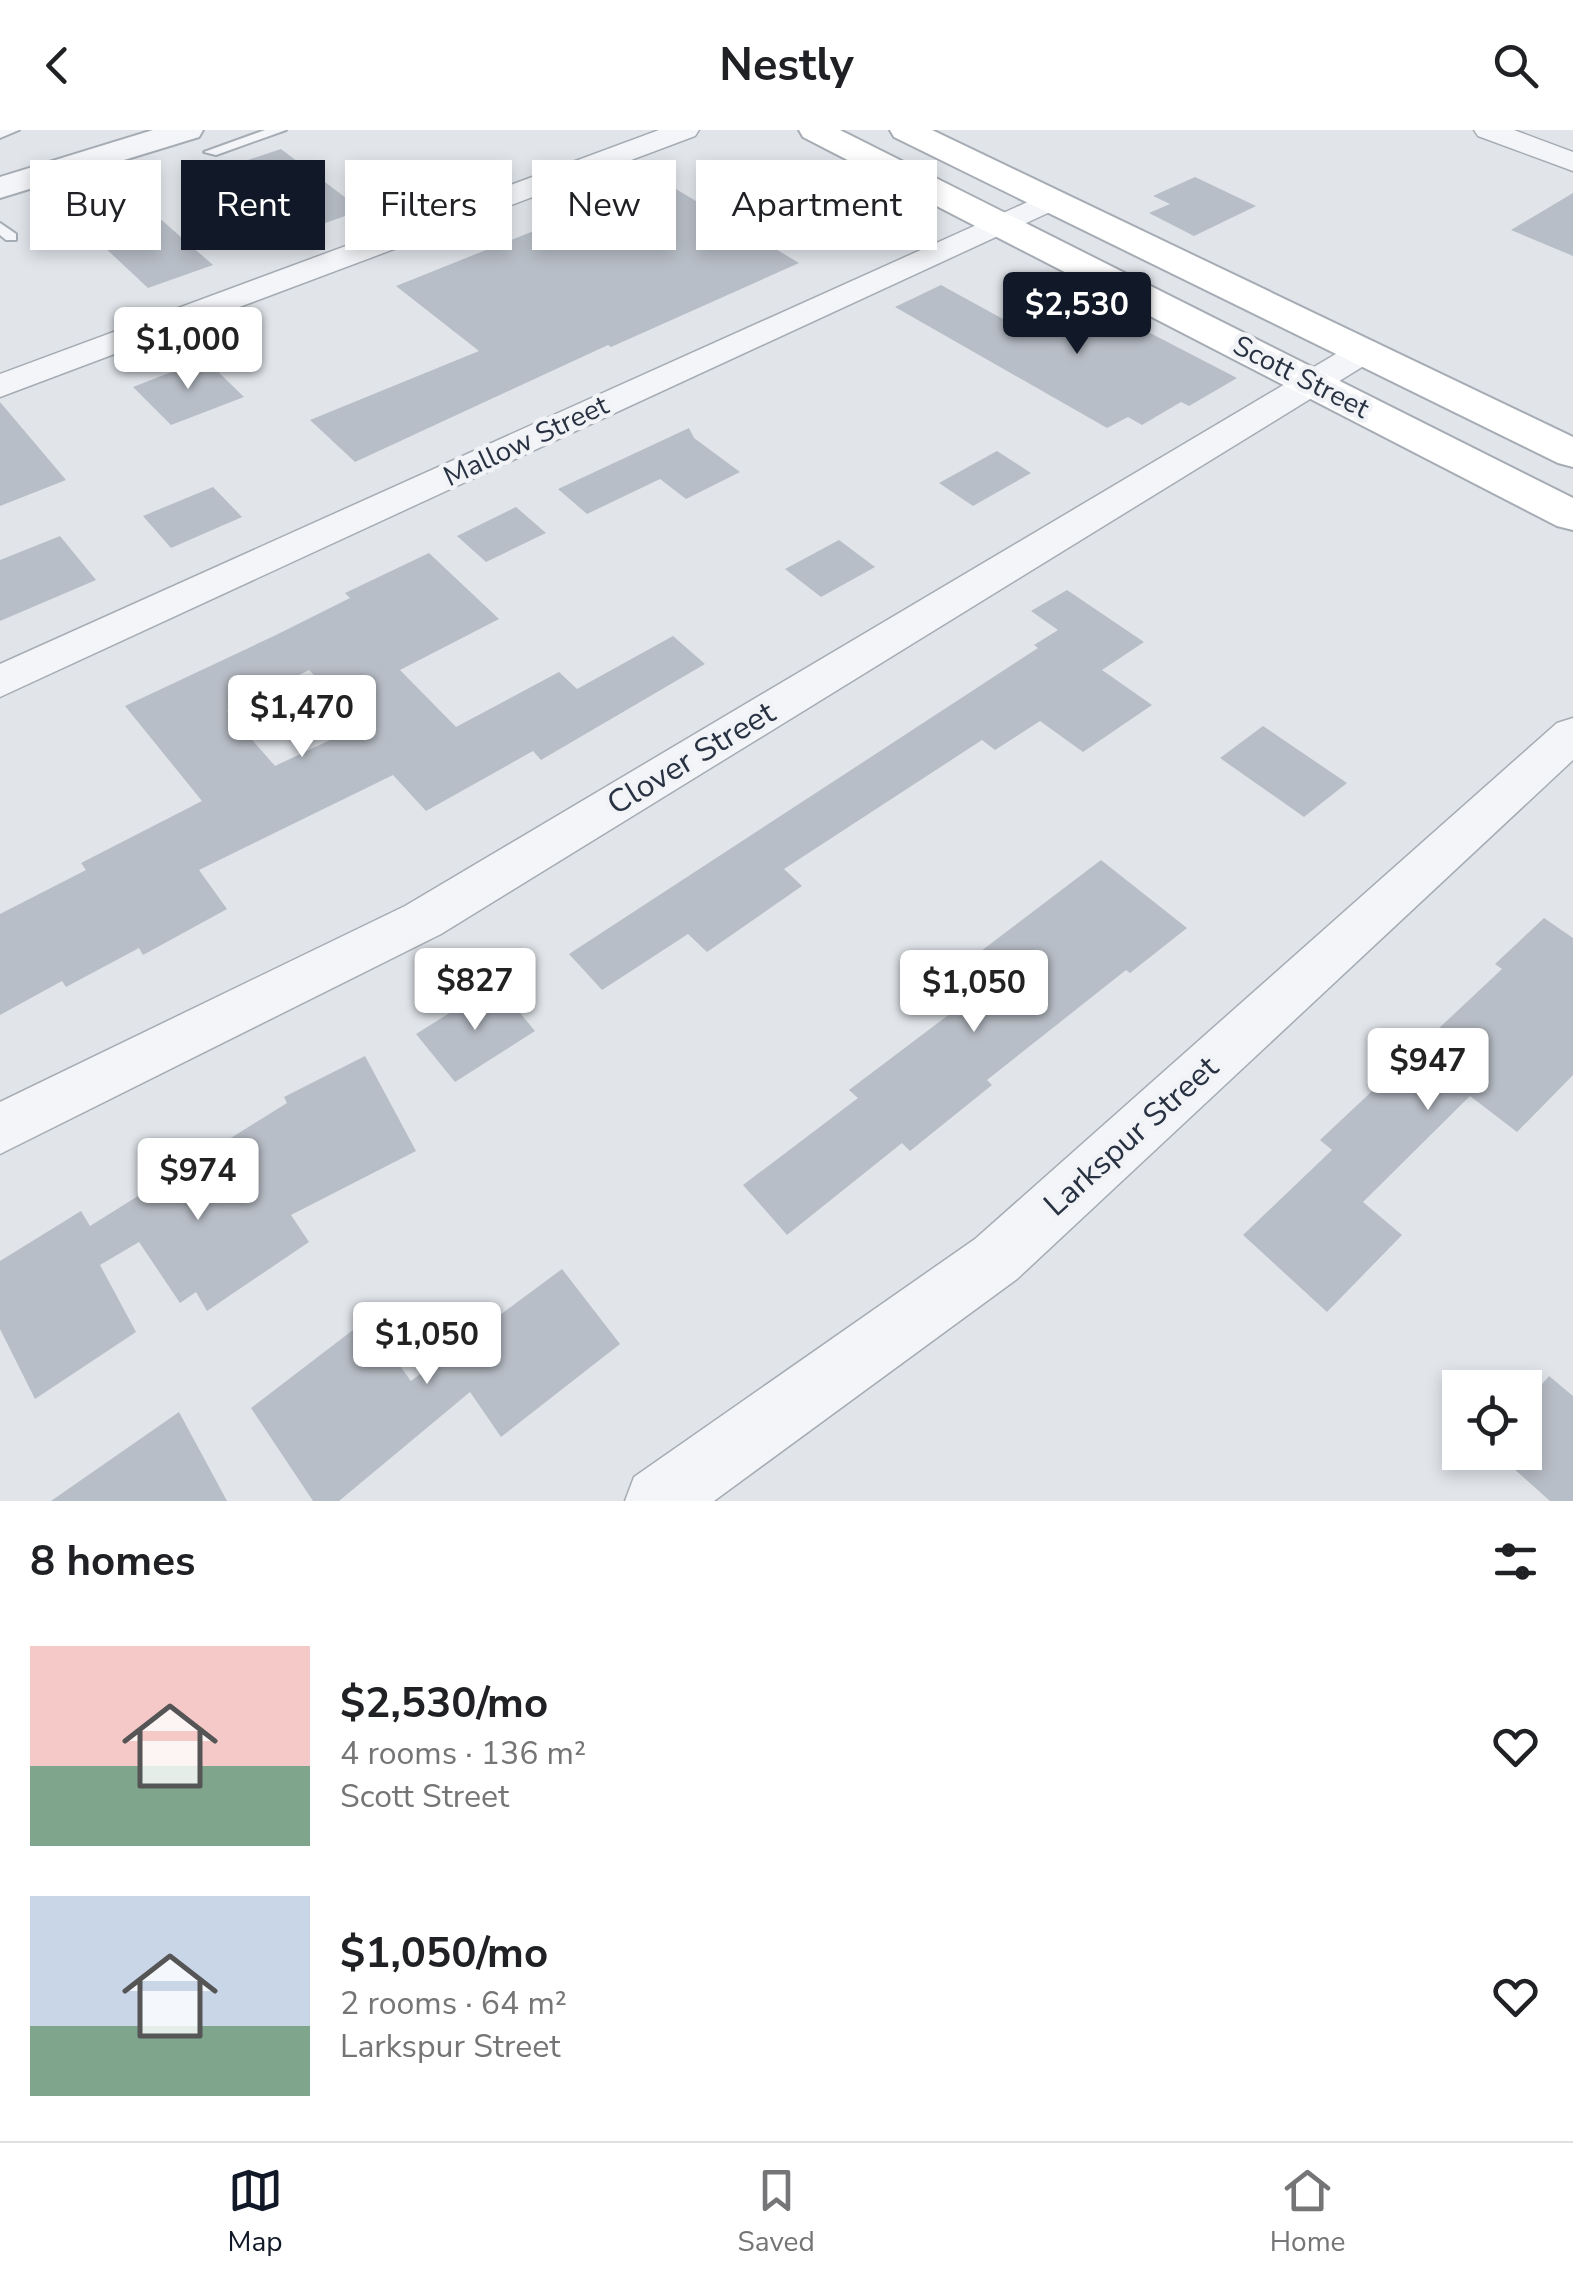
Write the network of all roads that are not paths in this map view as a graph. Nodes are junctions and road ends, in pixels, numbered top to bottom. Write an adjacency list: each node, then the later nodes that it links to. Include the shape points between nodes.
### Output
1 (12, 130): 9 (lane)
2 (114, 130): 14 (street)
3 (219, 130): 11 (lane)
4 (278, 130): 11 (lane)
5 (685, 130): 21 (street)
6 (815, 130): 18 (main road, Scott Street)
7 (906, 130): 17 (main road, Scott Street)
8 (1488, 130): 13 (street)
9 (0, 134)
10 (199, 141): 11 (lane); 12 (street)
11 (238, 144)
12 (105, 160)
13 (1573, 162)
14 (0, 164)
15 (30, 179): 16 (street)
16 (0, 188)
17 (1052, 200): 18 (street, Mallow Street); 19 (main road, Scott Street)
18 (1000, 224): 20 (main road, Scott Street); 24 (street, Mallow Street)
19 (1364, 352): 20 (street, Clover Street); 22 (main road, Scott Street)
20 (1313, 382): 23 (main road, Scott Street); 26 (street, Clover Street, via 423,920)
21 (0, 386)
22 (1573, 454)
23 (1573, 516)
24 (0, 682)
25 (1573, 734): 27 (street, Larkspur Street, via 996,1259)
26 (0, 1129)
27 (658, 1501)

